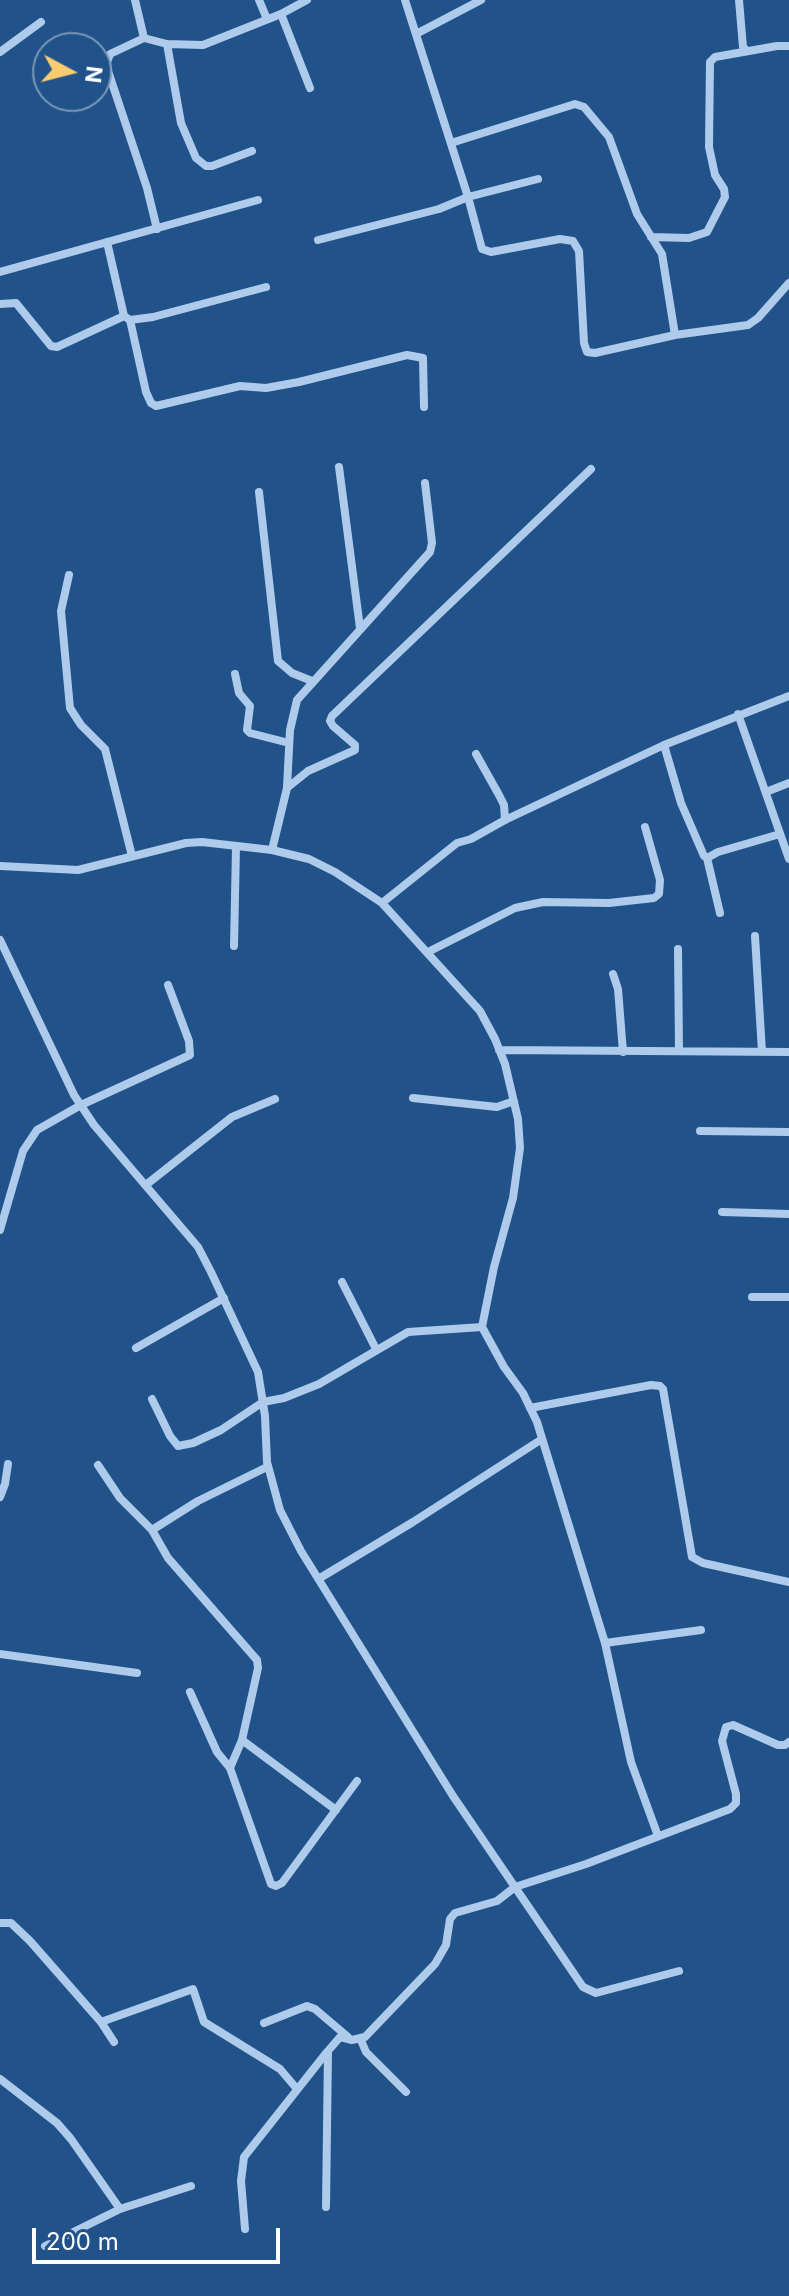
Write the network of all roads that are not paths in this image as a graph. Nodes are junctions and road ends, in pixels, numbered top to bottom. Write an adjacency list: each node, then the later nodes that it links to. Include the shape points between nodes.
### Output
1 (135, 0): 11 (street)
2 (259, 0): 8 (street)
3 (307, 0): 7 (street)
4 (405, 0): 10 (street)
5 (481, 0): 10 (street)
6 (739, 0): 14 (street)
7 (281, 14): 8 (street); 16 (street)
8 (267, 19): 12 (street, via 203,45)
9 (41, 22): 15 (street)
10 (416, 34): 17 (street)
11 (144, 38): 12 (street); 22 (street, via 110,54 107,62)
12 (167, 44): 18 (street, via 181,123 196,158 212,166)
13 (789, 46): 14 (street)
14 (747, 51): 23 (street, via 710,62 709,147 725,197 707,232 689,238)
15 (0, 52)
16 (310, 88)
17 (451, 143): 20 (street); 23 (street, via 581,104 609,137 637,214)
18 (252, 151)
19 (538, 179): 20 (street)
20 (468, 197): 24 (street); 31 (street, via 484,251 560,239 577,245 587,352)
21 (258, 200): 22 (street)
22 (157, 229): 25 (street)
23 (651, 237): 31 (street, via 664,262)
24 (318, 240)
25 (107, 242): 26 (street); 30 (street)
26 (0, 272)
27 (789, 283): 31 (street, via 748,325)
28 (266, 287): 30 (street, via 153,317)
29 (0, 303): 30 (street, via 16,303 57,347)
30 (127, 318): 32 (street, via 146,392 156,406 416,355 424,362)
31 (675, 335)
32 (424, 407)
33 (339, 467): 38 (street)
34 (591, 469): 47 (street, via 332,716 333,726 355,745 352,753 308,771)
35 (425, 483): 38 (street, via 430,552)
36 (259, 492): 40 (street, via 278,661)
37 (69, 575): 54 (street, via 61,611 70,708 105,749)
38 (360, 628): 40 (street)
39 (235, 674): 43 (street, via 239,693 250,706 247,730)
40 (312, 681): 43 (street, via 297,700)
41 (789, 696): 42 (street)
42 (738, 714): 44 (street); 48 (street)
43 (289, 743): 47 (street)
44 (664, 745): 49 (street); 55 (street, via 681,803)
45 (476, 754): 49 (street, via 504,805)
46 (789, 783): 48 (street)
47 (287, 788): 53 (street)
48 (766, 792): 51 (street)
49 (505, 820): 58 (street, via 452,847)
50 (645, 827): 64 (street, via 660,880 654,898 515,908)
51 (780, 834): 55 (street); 56 (street)
52 (236, 847): 53 (street); 54 (street, via 186,843); 62 (street)
53 (272, 850): 58 (street, via 322,865)
54 (132, 856): 57 (street, via 78,870)
55 (707, 858): 59 (street)
56 (789, 859)
57 (0, 866)
58 (382, 903): 64 (street)
59 (720, 913)
60 (755, 936): 70 (street)
61 (0, 940): 75 (street)
62 (234, 946)
63 (678, 949): 68 (street)
64 (428, 952): 67 (street, via 480,1011)
65 (613, 974): 69 (street)
66 (168, 985): 75 (street, via 190,1055)
67 (499, 1050): 69 (street); 74 (street)
68 (679, 1051): 69 (street); 70 (street)
69 (623, 1052)
70 (762, 1052): 71 (street)
71 (789, 1052)
72 (413, 1098): 74 (street, via 497,1107)
73 (275, 1099): 78 (street, via 232,1117)
74 (514, 1101): 86 (street, via 519,1170)
75 (81, 1105): 78 (street); 81 (street, via 45,1123 29,1140)
76 (700, 1131): 77 (street)
77 (789, 1132)
78 (147, 1184): 85 (street, via 198,1247)
79 (722, 1212): 80 (street)
80 (789, 1214)
81 (0, 1230)
82 (342, 1282): 88 (street)
83 (752, 1297): 84 (street)
84 (789, 1297)
85 (224, 1298): 87 (street); 90 (street, via 258,1372)
86 (482, 1327): 88 (street, via 408,1332); 91 (street)
87 (136, 1348)
88 (376, 1349): 90 (street, via 319,1384)
89 (152, 1399): 90 (street, via 178,1446 221,1430)
90 (263, 1402): 95 (street)
91 (530, 1408): 92 (street); 99 (street, via 660,1386 692,1557)
92 (542, 1439): 98 (street); 101 (street)
93 (8, 1464): 96 (street)
94 (98, 1465): 97 (street, via 120,1498)
95 (267, 1467): 97 (street); 98 (street, via 280,1510)
96 (0, 1497)
97 (152, 1530): 105 (street, via 168,1558 257,1660)
98 (320, 1578): 111 (street)
99 (789, 1582)
100 (701, 1630): 101 (street)
101 (605, 1643): 110 (street, via 631,1762)
102 (0, 1654): 103 (street)
103 (137, 1673)
104 (190, 1692): 107 (street, via 217,1752)
105 (242, 1740): 107 (street); 109 (street)
106 (789, 1742): 110 (street, via 778,1745 733,1725 726,1727 722,1741 736,1803)
107 (230, 1768): 109 (street, via 276,1886)
108 (357, 1781): 109 (street)
109 (336, 1810)
110 (658, 1836): 111 (street)
111 (515, 1887): 113 (street, via 588,1991); 116 (street, via 497,1901 455,1913 435,1964 365,2037)
112 (0, 1923): 114 (street, via 11,1923 30,1941)
113 (679, 1971)
114 (101, 2022): 117 (street); 120 (street, via 193,1989 204,2022 280,2069)
115 (264, 2023): 116 (street, via 307,2006)
116 (356, 2039): 118 (street, via 340,2037); 121 (street)
117 (114, 2042)
118 (328, 2051): 120 (street); 123 (street)
119 (0, 2079): 124 (street, via 57,2123)
120 (297, 2089): 125 (street, via 244,2157)
121 (406, 2092)
122 (191, 2186): 124 (street)
123 (326, 2207)
124 (120, 2209): 126 (street)
125 (245, 2229)
126 (45, 2246)

